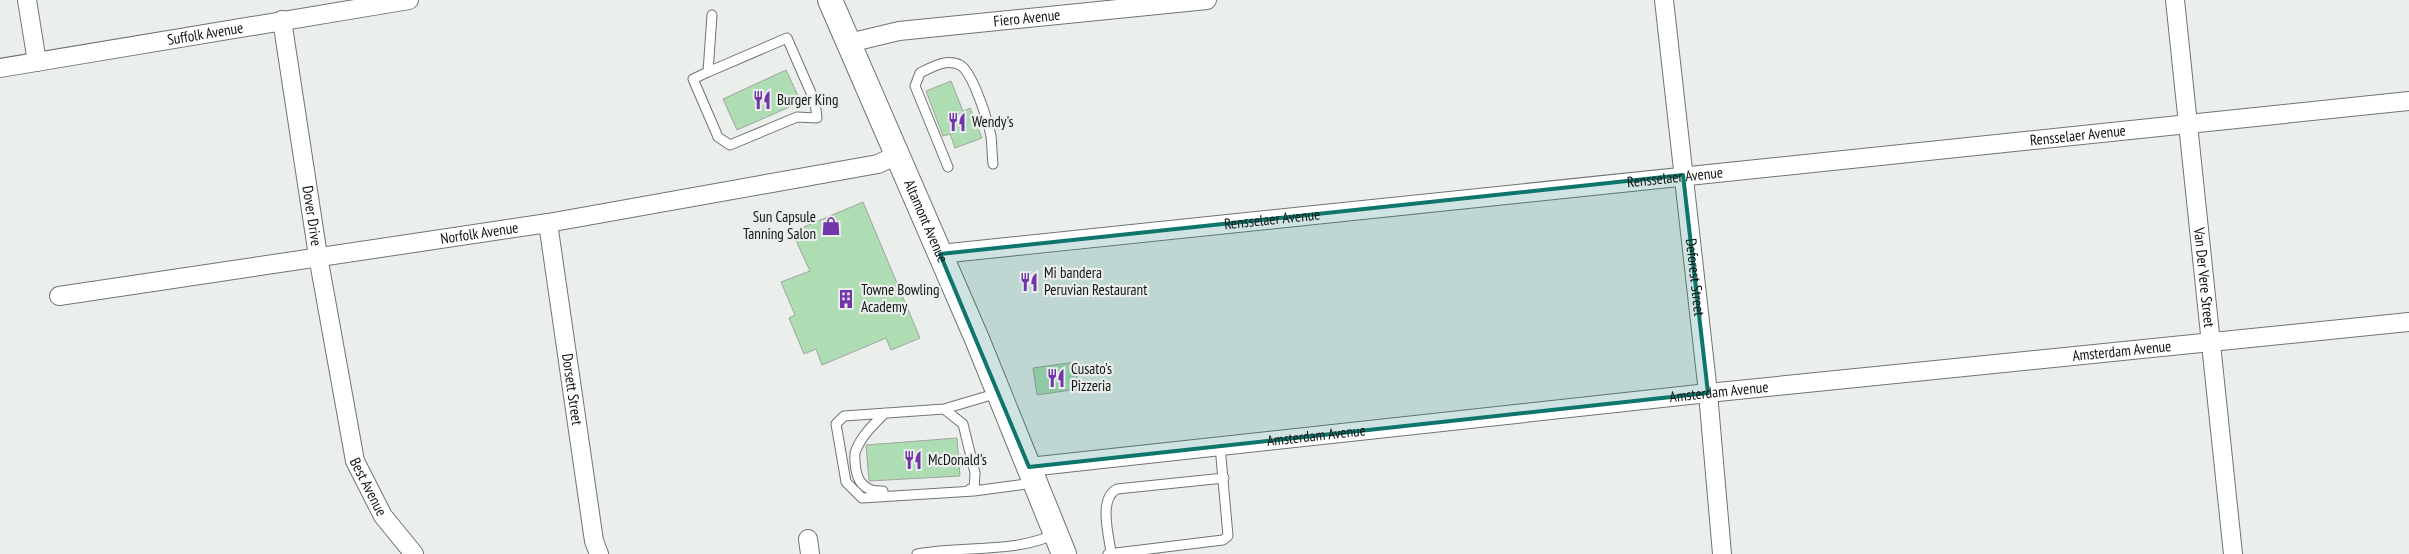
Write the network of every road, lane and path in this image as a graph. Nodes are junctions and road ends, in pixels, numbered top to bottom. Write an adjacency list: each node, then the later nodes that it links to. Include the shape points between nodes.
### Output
1 (27, 0): 10 (street)
2 (409, 0): 8 (street, Suffolk Avenue)
3 (830, 0): 9 (main road, Altamont Avenue)
4 (1207, 0): 9 (street, Fiero Avenue, via 899,31)
5 (1664, 0): 18 (street, Deforest Street)
6 (2175, 0): 14 (street, Van Der Vere Street)
7 (712, 15): 12 (lane)
8 (282, 20): 10 (street, Suffolk Avenue); 21 (street, Dover Drive)
9 (849, 43): 15 (main road, Altamont Avenue)
10 (37, 62): 11 (street, Suffolk Avenue)
11 (0, 68)
12 (708, 72): 12 (lane, via 693,79 718,137 730,145 797,117 817,118 815,102 787,38)
13 (2409, 101): 14 (street, Rensselaer Avenue)
14 (2187, 123): 18 (street, Rensselaer Avenue); 24 (street, Van Der Vere Street)
15 (897, 155): 19 (street, Norfolk Avenue, via 878,164); 20 (main road, Altamont Avenue)
16 (993, 164): 17 (lane, via 986,117 966,70 948,63 936,64 920,73 915,86)
17 (948, 167)
18 (1683, 175): 20 (street, Rensselaer Avenue); 26 (street, Deforest Street)
19 (548, 223): 21 (street, Norfolk Avenue); 38 (street, Dorsett Street, via 594,541)
20 (940, 254): 25 (main road, Altamont Avenue)
21 (318, 256): 22 (street, Norfolk Avenue); 27 (street, Dover Drive)
22 (59, 296)
23 (2409, 322): 24 (street, Amsterdam Avenue)
24 (2211, 342): 26 (street, Amsterdam Avenue); 41 (street, Van Der Vere Street)
25 (998, 393): 28 (lane); 31 (main road, Altamont Avenue)
26 (1708, 393): 30 (street, Amsterdam Avenue); 40 (street, Deforest Street)
27 (347, 409): 37 (street, Best Avenue, via 355,461 384,516)
28 (944, 409): 29 (lane); 33 (lane, via 963,424 976,473)
29 (885, 413): 33 (lane, via 866,432 855,452 856,474 860,483 872,491 964,487); 33 (lane, via 844,416 836,424 846,482 862,498)
30 (1220, 446): 31 (street, Amsterdam Avenue); 32 (lane)
31 (1032, 475): 33 (lane); 34 (main road, Altamont Avenue)
32 (1224, 478): 36 (lane, via 1112,492 1107,511); 36 (lane, via 1228,536 1223,540)
33 (974, 491)
34 (1060, 544): 35 (lane, via 1037,543)
35 (1022, 550): 39 (lane, via 941,550)
36 (1110, 553)
37 (414, 554)
38 (599, 554)
39 (917, 554)
40 (1722, 554)
41 (2233, 554)

